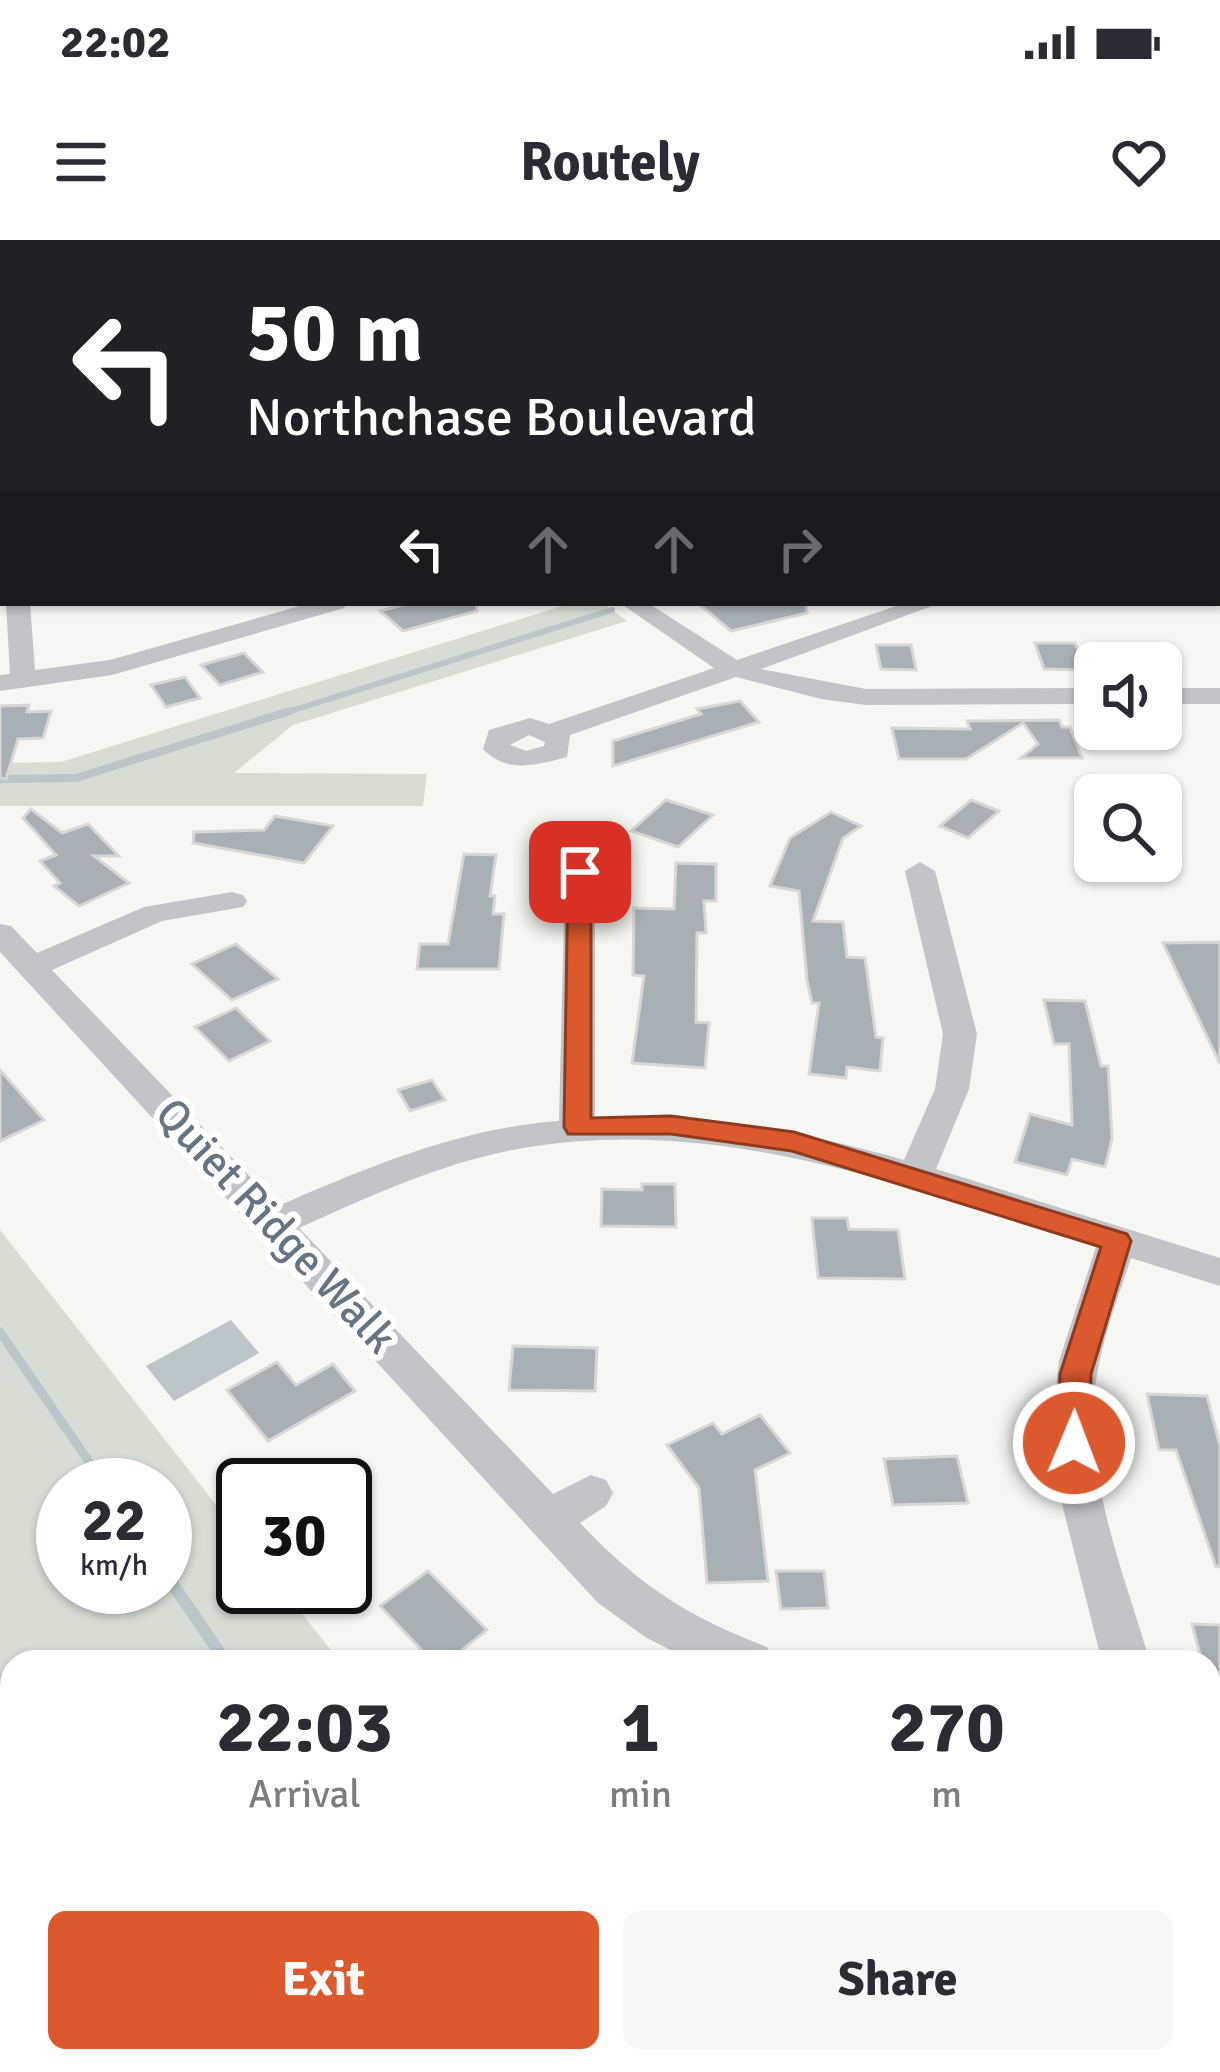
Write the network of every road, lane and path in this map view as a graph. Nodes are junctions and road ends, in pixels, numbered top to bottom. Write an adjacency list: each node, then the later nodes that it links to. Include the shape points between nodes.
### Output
1 (95, 240): 2 (street)
2 (123, 240)
3 (18, 606): 8 (street)
4 (326, 606): 8 (street, via 127,663)
5 (637, 606): 7 (street)
6 (919, 606): 7 (street)
7 (736, 669): 9 (street, via 854,695); 12 (street)
8 (12, 682)
9 (1074, 696)
10 (1182, 696): 11 (street)
11 (1220, 696)
12 (552, 732)
13 (580, 872): 18 (street)
14 (920, 872): 19 (street, via 960,1034 952,1089)
15 (232, 901): 17 (street, via 155,914)
16 (0, 933): 17 (street, Quiet Ridge Walk)
17 (32, 967): 20 (street, Quiet Ridge Walk)
18 (577, 1127): 19 (street, via 743,1132); 20 (street, via 414,1160)
19 (915, 1176): 21 (street)
20 (274, 1223): 24 (street, Quiet Ridge Walk)
21 (1117, 1241): 22 (street); 26 (street, via 1072,1407 1081,1480)
22 (1220, 1272)
23 (591, 1493): 24 (street)
24 (551, 1518): 25 (street, Quiet Ridge Walk, via 656,1623)
25 (714, 1650)
26 (1123, 1650)

